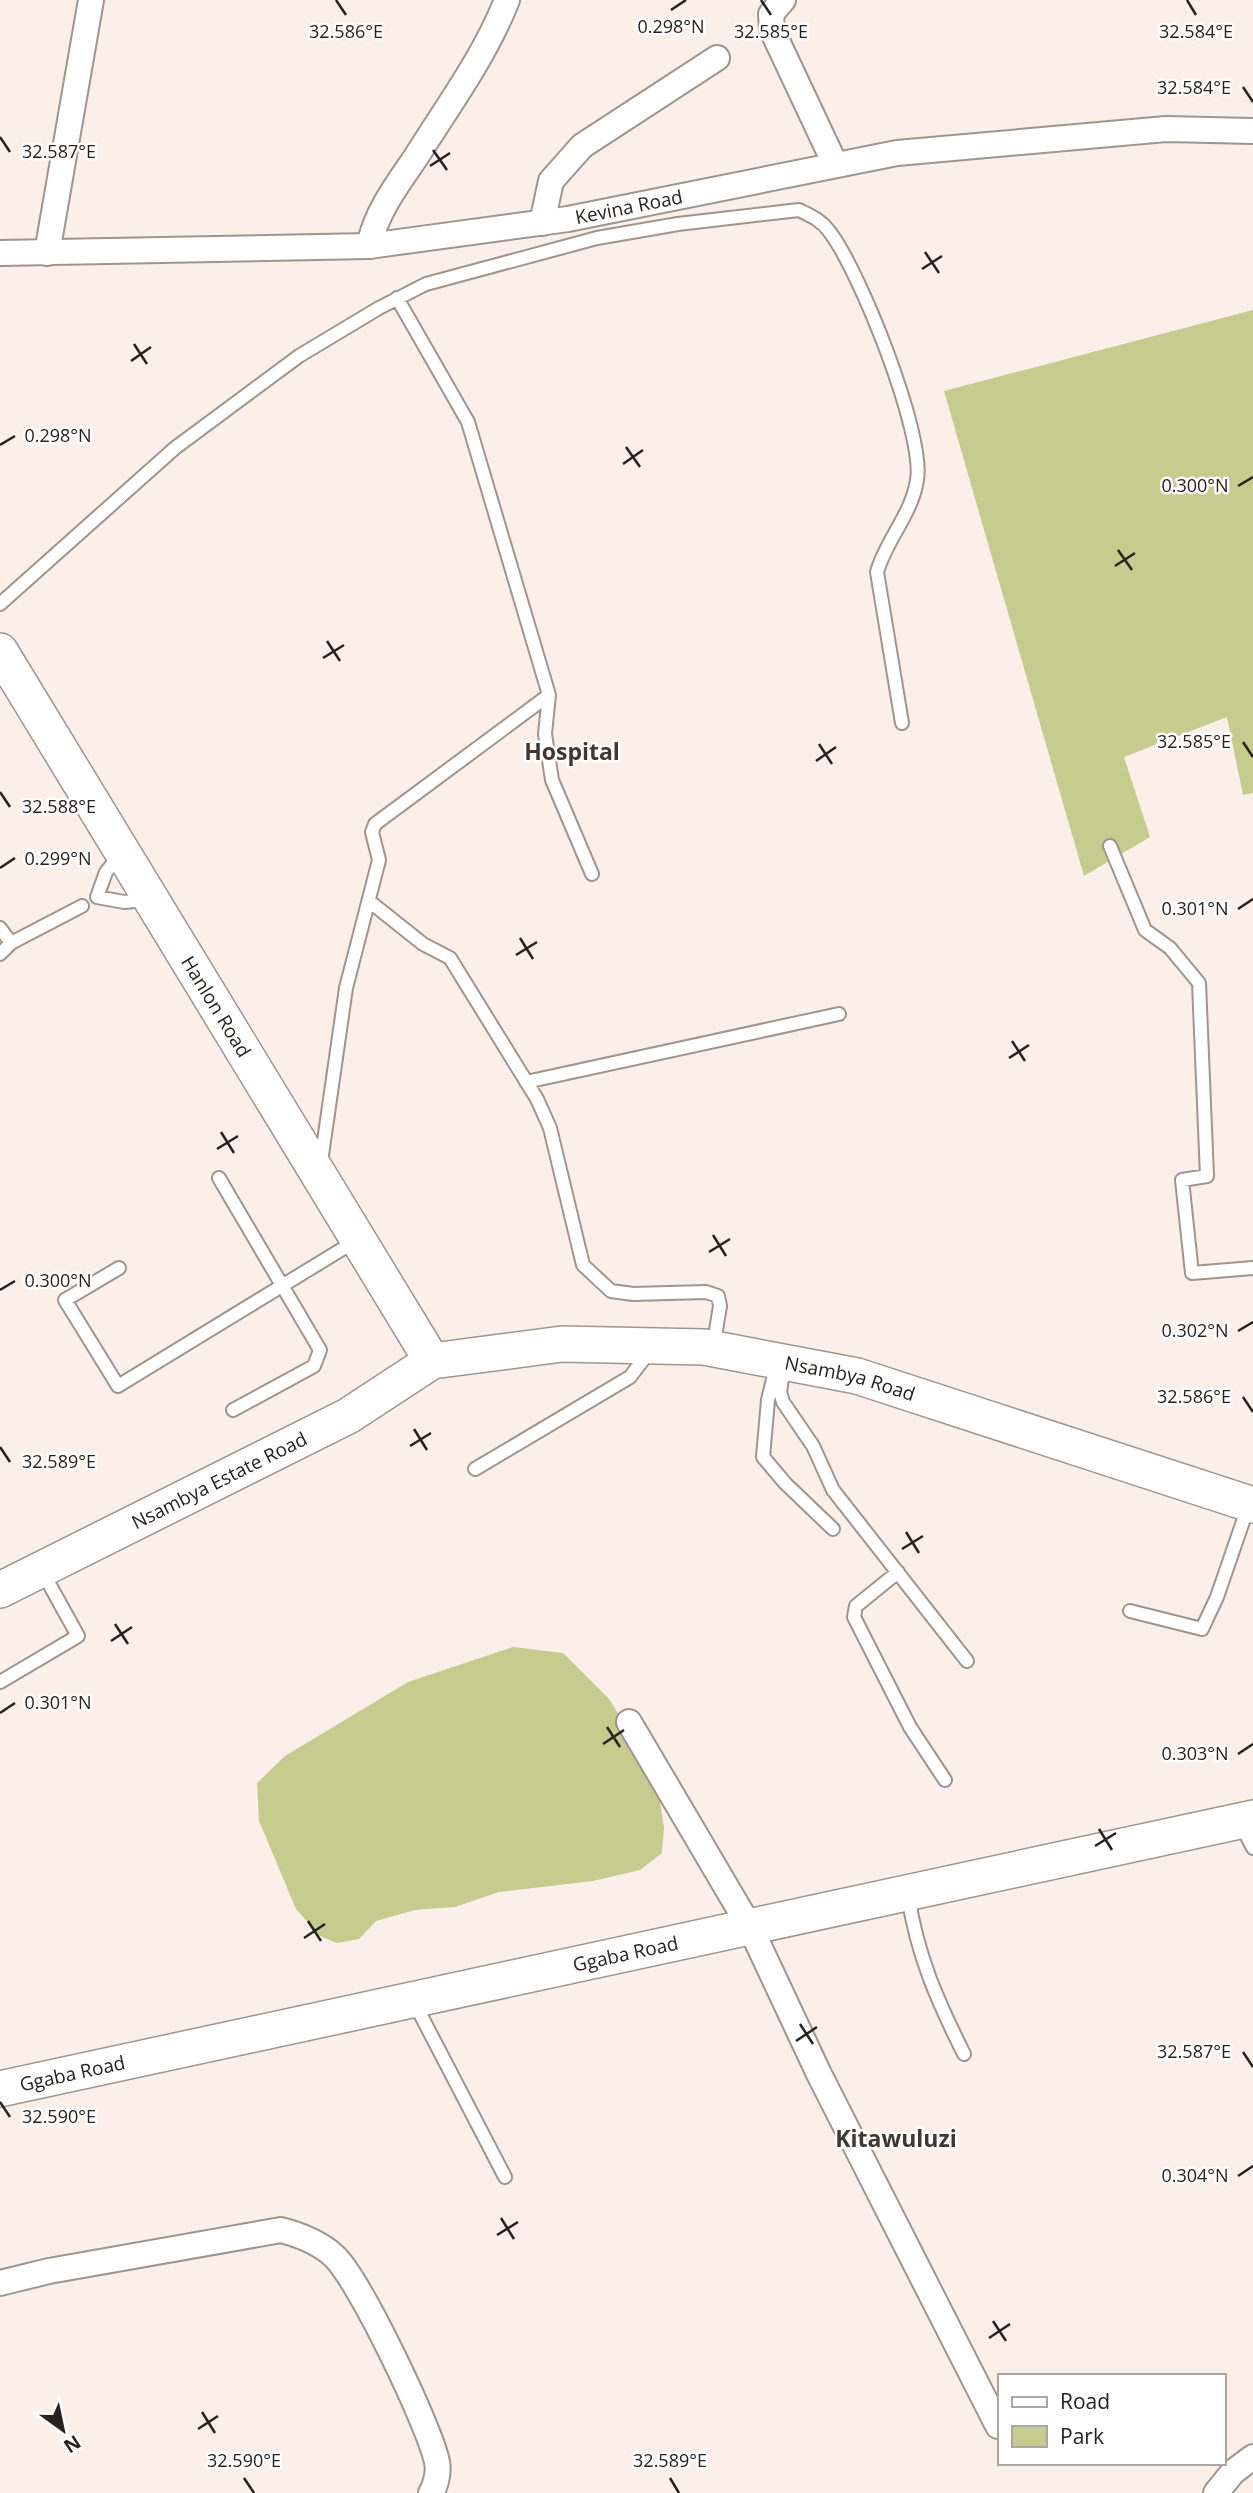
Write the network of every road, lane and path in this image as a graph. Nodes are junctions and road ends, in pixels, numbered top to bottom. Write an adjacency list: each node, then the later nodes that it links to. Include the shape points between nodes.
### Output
1 (91, 0): 10 (street)
2 (507, 0): 8 (street, via 471,70 381,210)
3 (783, 0): 6 (street, via 771,14 772,30)
4 (717, 58): 7 (street, via 582,146 551,181)
5 (1253, 131): 6 (street, Kevina Road, via 1166,129 897,153)
6 (835, 164): 7 (street, Kevina Road)
7 (542, 223): 8 (street, Kevina Road)
8 (369, 246): 10 (street, Kevina Road)
9 (0, 253): 10 (street, Kevina Road)
10 (47, 253)
11 (397, 298): 12 (lane, via 299,356 175,447); 14 (lane, via 468,422); 15 (lane, via 454,274 597,238 799,210 817,219 836,241 869,304 903,398 917,465 914,493 877,572)
12 (0, 604)
13 (0, 652): 25 (main road, Hanlon Road)
14 (549, 695): 17 (lane, via 545,734 552,780); 18 (lane, via 380,817 372,832 379,860)
15 (902, 723)
16 (1110, 846): 29 (lane, via 1145,930 1170,948 1199,983 1207,1176 1181,1180 1192,1273)
17 (592, 874)
18 (369, 901): 24 (lane, via 423,944 450,958); 25 (lane, via 346,988)
19 (82, 906): 21 (lane)
20 (0, 928): 21 (lane)
21 (11, 943): 22 (lane)
22 (0, 954)
23 (839, 1014): 24 (lane)
24 (526, 1082): 32 (lane, via 550,1128 583,1265 611,1291 718,1296)
25 (319, 1176): 27 (main road, Hanlon Road)
26 (219, 1178): 30 (lane)
27 (358, 1239): 30 (lane); 34 (main road, Hanlon Road)
28 (119, 1268): 30 (lane, via 65,1300 118,1386)
29 (1253, 1268)
30 (284, 1284): 35 (lane, via 320,1350 314,1366)
31 (656, 1344): 32 (main road, Nsambya Road); 34 (main road, Nsambya Road, via 562,1344); 36 (lane, via 630,1377)
32 (713, 1348): 33 (main road, Nsambya Road)
33 (782, 1360): 37 (main road, Nsambya Road, via 857,1376); 38 (lane, via 768,1400 763,1457); 40 (lane, via 783,1402 813,1446 833,1490)
34 (432, 1361): 39 (main road, Nsambya Estate Road, via 348,1416)
35 (233, 1410)
36 (475, 1469)
37 (1251, 1504): 42 (lane, via 1202,1629)
38 (833, 1529)
39 (42, 1571): 41 (main road, Nsambya Estate Road); 44 (lane, via 78,1636)
40 (898, 1572): 43 (lane); 46 (lane, via 856,1606 854,1617 910,1727)
41 (0, 1590)
42 (1130, 1611)
43 (967, 1661)
44 (0, 1682)
45 (629, 1722): 49 (street)
46 (945, 1780)
47 (1248, 1829): 48 (main road, Ggaba Road)
48 (908, 1894): 49 (main road, Ggaba Road); 51 (lane, via 923,1967)
49 (751, 1929): 50 (main road, Ggaba Road); 55 (street, via 818,2074)
50 (414, 2001): 52 (main road, Ggaba Road); 53 (lane)
51 (964, 2054)
52 (0, 2089)
53 (505, 2177)
54 (0, 2283): 57 (street, via 281,2230 302,2235 334,2256 371,2312 438,2464)
55 (998, 2426)
56 (1253, 2457): 58 (street)
57 (431, 2493)
58 (1216, 2493)

